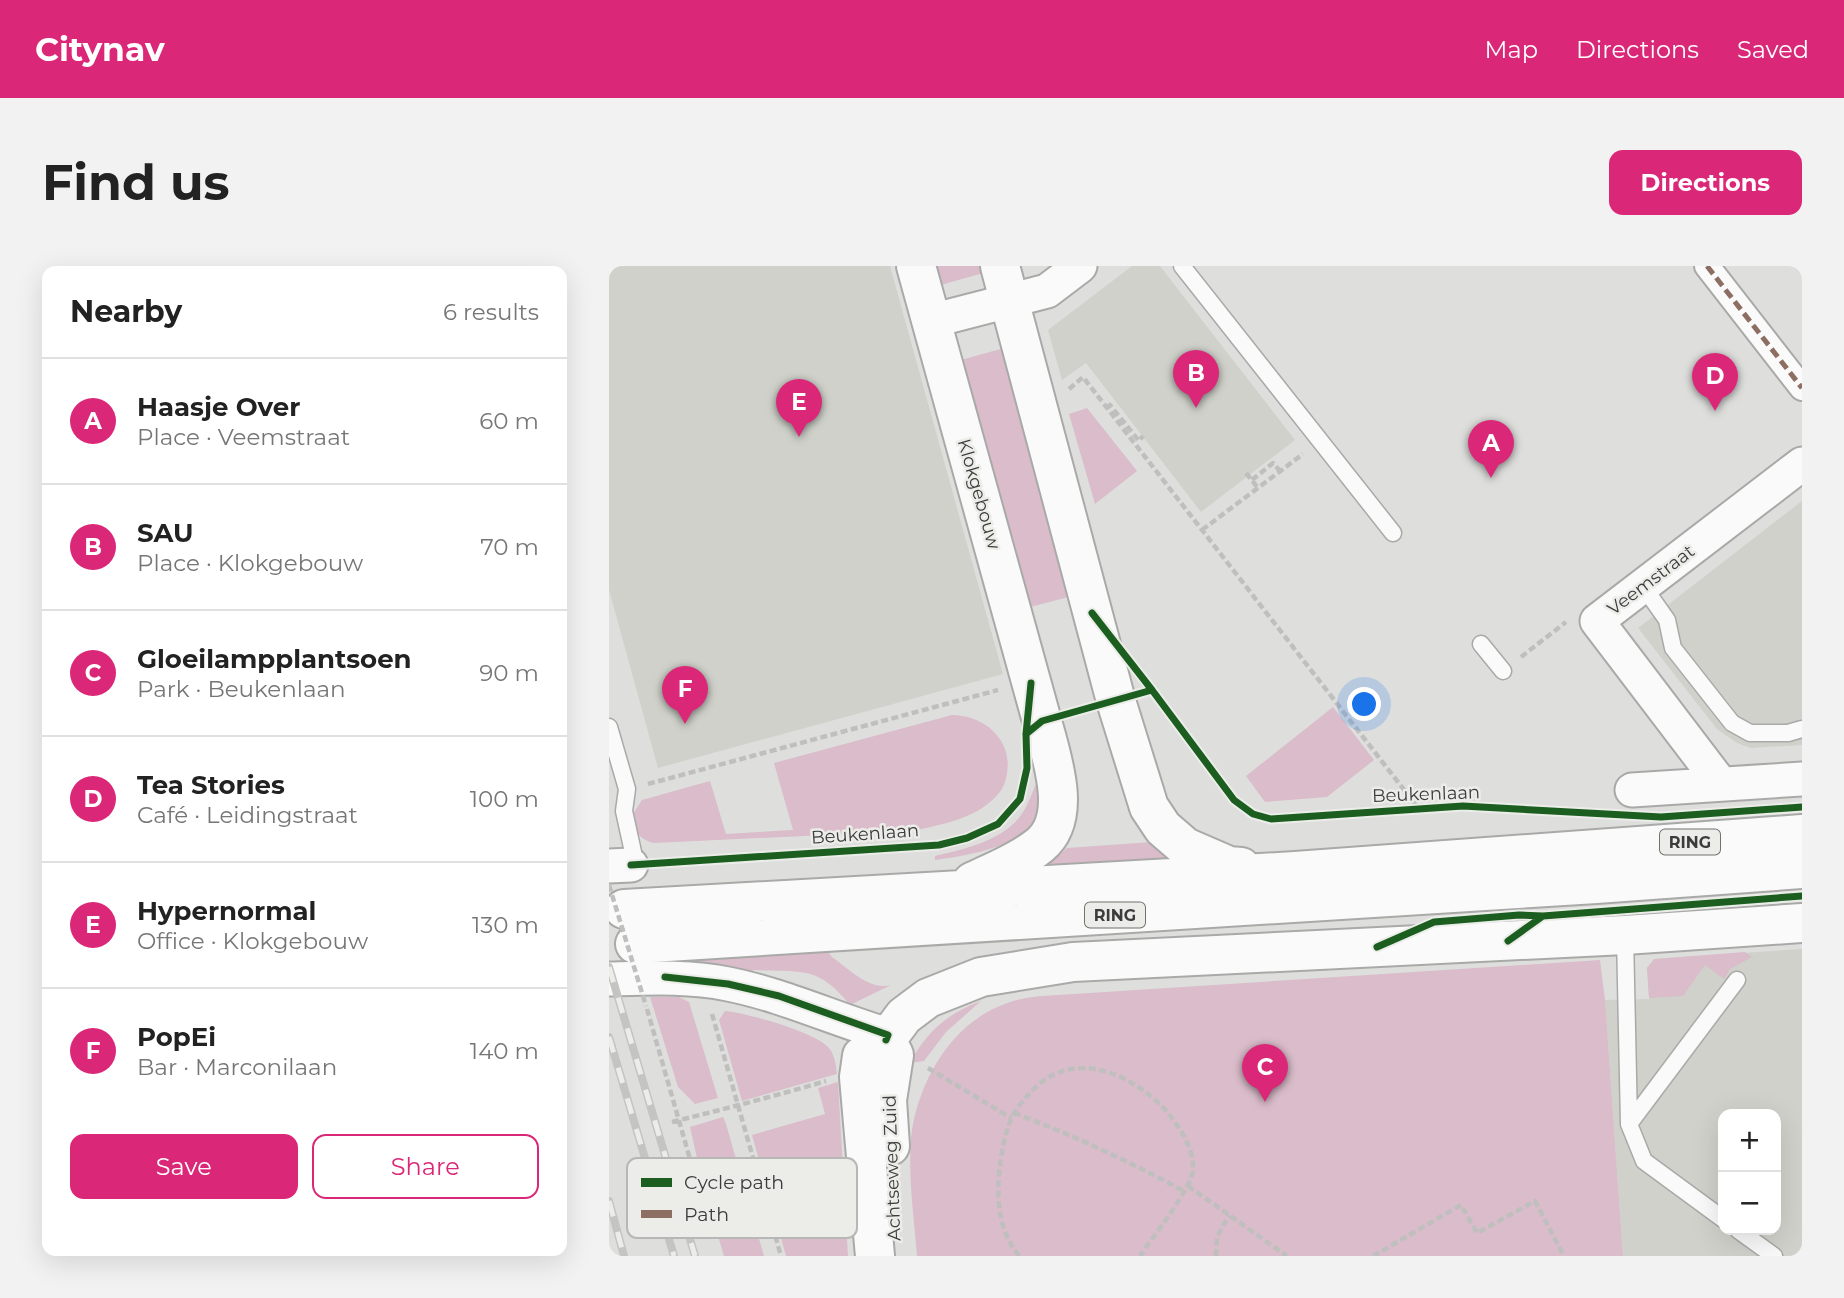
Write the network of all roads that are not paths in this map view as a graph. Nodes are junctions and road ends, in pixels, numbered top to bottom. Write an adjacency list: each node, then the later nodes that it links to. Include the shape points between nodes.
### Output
1 (915, 266): 6 (main road, Klokgebouw)
2 (1080, 266): 5 (street, via 1048,291)
3 (1182, 266): 9 (lane)
4 (1707, 266): 7 (street)
5 (1005, 284): 6 (street); 20 (main road, via 1116,701 1149,807 1163,828 1185,847 1229,866)
6 (931, 321): 21 (main road, Klokgebouw, via 1059,793 1055,821 1043,843)
7 (1802, 388)
8 (1802, 464): 10 (street, Veemstraat)
9 (1393, 533)
10 (1643, 586): 14 (lane, via 1667,620 1673,648 1732,723 1750,733); 16 (street, Veemstraat, via 1597,621)
11 (1481, 644): 12 (lane)
12 (1503, 671)
13 (609, 727): 22 (lane, via 627,789 624,811 633,852)
14 (1802, 729)
15 (1802, 779): 16 (street)
16 (1721, 784): 17 (street)
17 (1632, 790)
18 (1802, 834): 20 (main road, RING)
19 (1802, 869): 22 (main road, RING, via 1568,886)
20 (1295, 871): 21 (main road, RING)
21 (955, 890): 22 (main road, RING)
22 (628, 896)
23 (1802, 923): 24 (main road)
24 (1625, 935): 27 (main road, via 1073,962 981,977 947,989 913,1007); 28 (lane)
25 (609, 979): 27 (street, via 703,979 779,996)
26 (1737, 980): 28 (lane)
27 (887, 1037): 31 (main road, Achtseweg Zuid, via 862,1056 859,1077); 32 (main road, Achtseweg Zuid, via 894,1055 887,1100)
28 (1629, 1124): 29 (lane, via 1644,1161)
29 (1718, 1215)
30 (1745, 1235): 33 (lane)
31 (876, 1256)
32 (896, 1256)
33 (1774, 1256)

